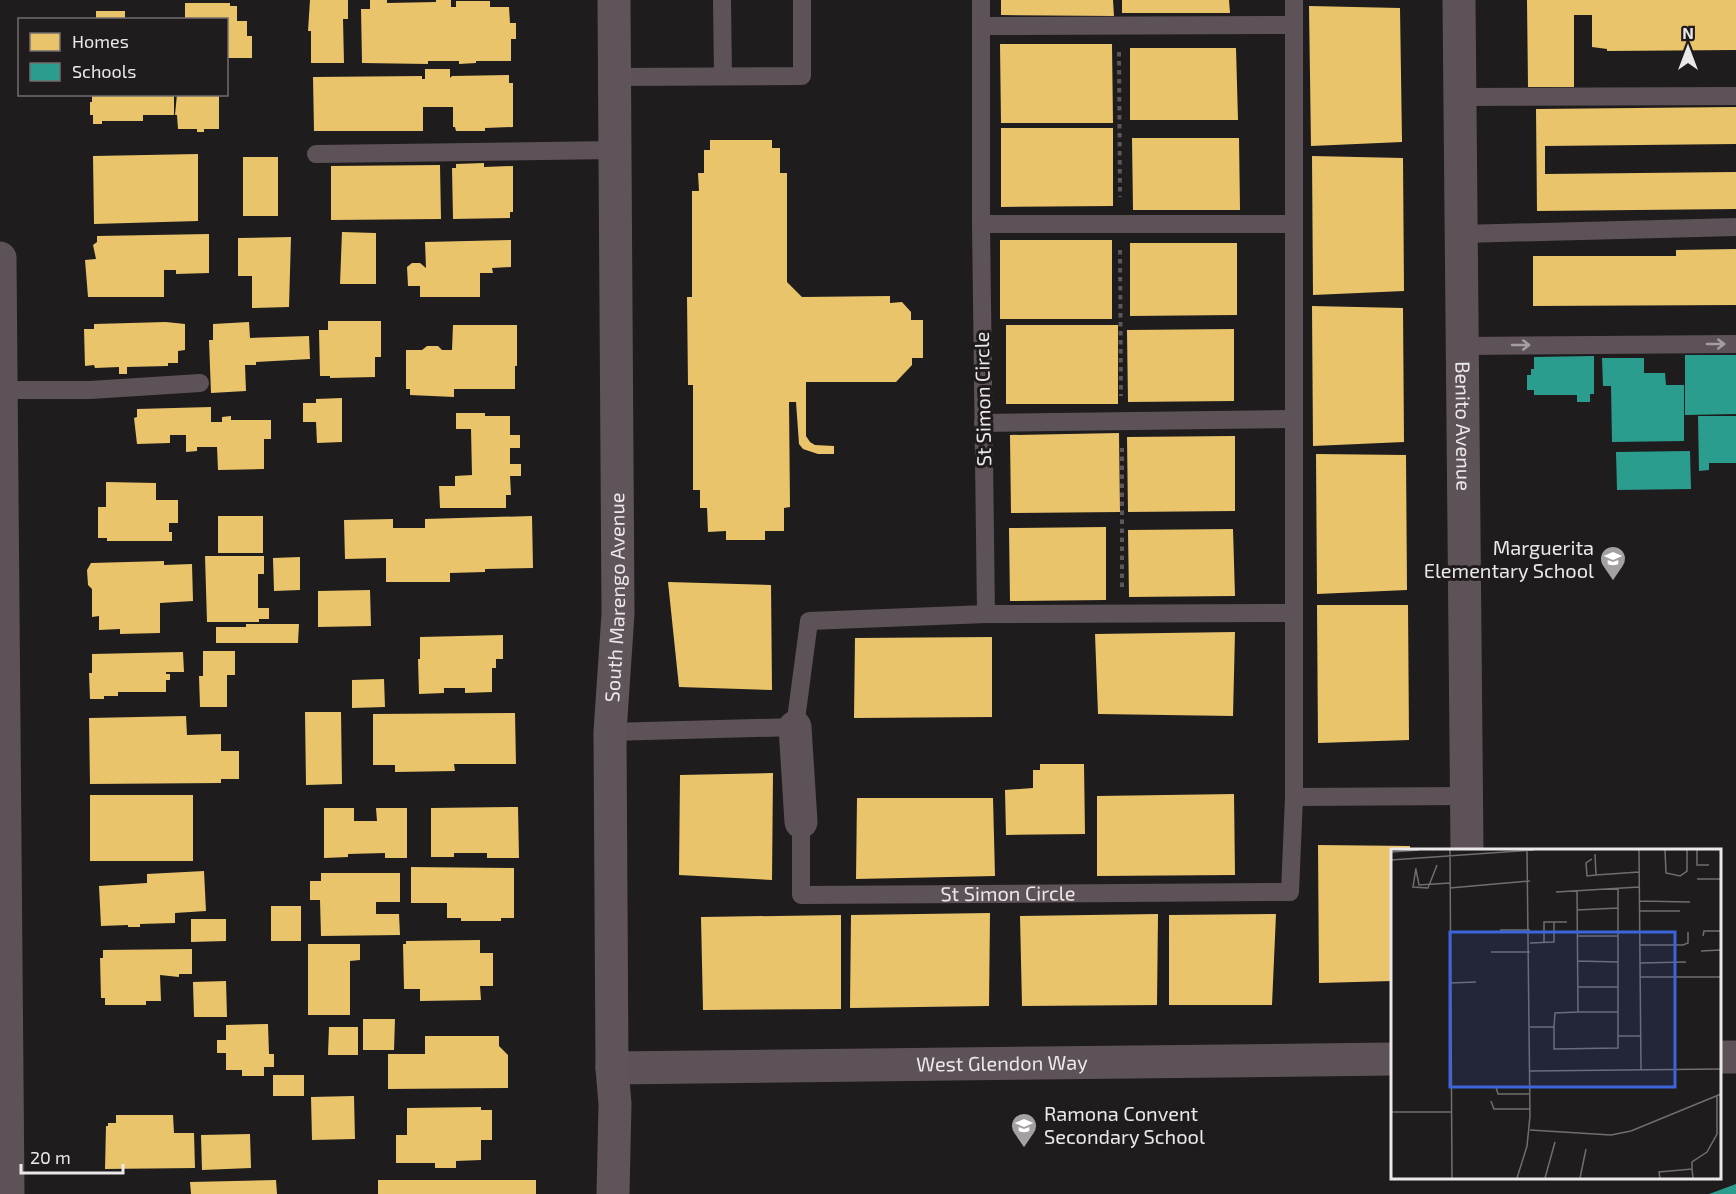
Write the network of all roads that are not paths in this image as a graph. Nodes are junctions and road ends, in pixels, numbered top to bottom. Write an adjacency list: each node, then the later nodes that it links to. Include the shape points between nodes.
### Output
1 (614, 0): 10 (street, South Marengo Avenue)
2 (722, 0): 9 (lane)
3 (802, 0): 9 (lane, via 802,76)
4 (981, 0): 8 (lane, St Simon Circle)
5 (1294, 0): 7 (lane, St Simon Circle)
6 (1459, 0): 12 (street, Benito Avenue)
7 (1294, 25): 8 (lane); 16 (lane, St Simon Circle)
8 (981, 26): 15 (lane, St Simon Circle)
9 (723, 76): 10 (lane)
10 (615, 77): 13 (street, South Marengo Avenue)
11 (1736, 96): 12 (lane)
12 (1460, 97): 18 (street, Benito Avenue)
13 (615, 150): 14 (lane); 29 (street, South Marengo Avenue, via 618,615)
14 (316, 154)
15 (981, 224): 16 (lane); 25 (lane, St Simon Circle)
16 (1294, 224): 24 (lane, St Simon Circle)
17 (1736, 227): 18 (lane)
18 (1461, 234): 21 (street, Benito Avenue)
19 (0, 258): 23 (street)
20 (1736, 344): 21 (lane, one-way to 20)
21 (1463, 346): 30 (street, Benito Avenue)
22 (200, 383): 23 (lane, via 90,390)
23 (1, 390): 36 (street)
24 (1294, 418): 25 (lane); 26 (lane, St Simon Circle)
25 (983, 423): 27 (lane, St Simon Circle)
26 (1294, 613): 27 (lane); 31 (lane, St Simon Circle)
27 (986, 615): 28 (lane, St Simon Circle, via 809,621)
28 (795, 727): 29 (lane); 32 (street, St Simon Circle)
29 (610, 732): 35 (street, South Marengo Avenue)
30 (1467, 796): 31 (lane); 33 (street, Benito Avenue)
31 (1293, 797): 32 (lane, St Simon Circle, via 1290,892 801,895)
32 (801, 822)
33 (1467, 849)
34 (1391, 1059): 35 (street, West Glendon Way)
35 (612, 1068): 37 (street, South Marengo Avenue)
36 (8, 1194)
37 (613, 1194)

